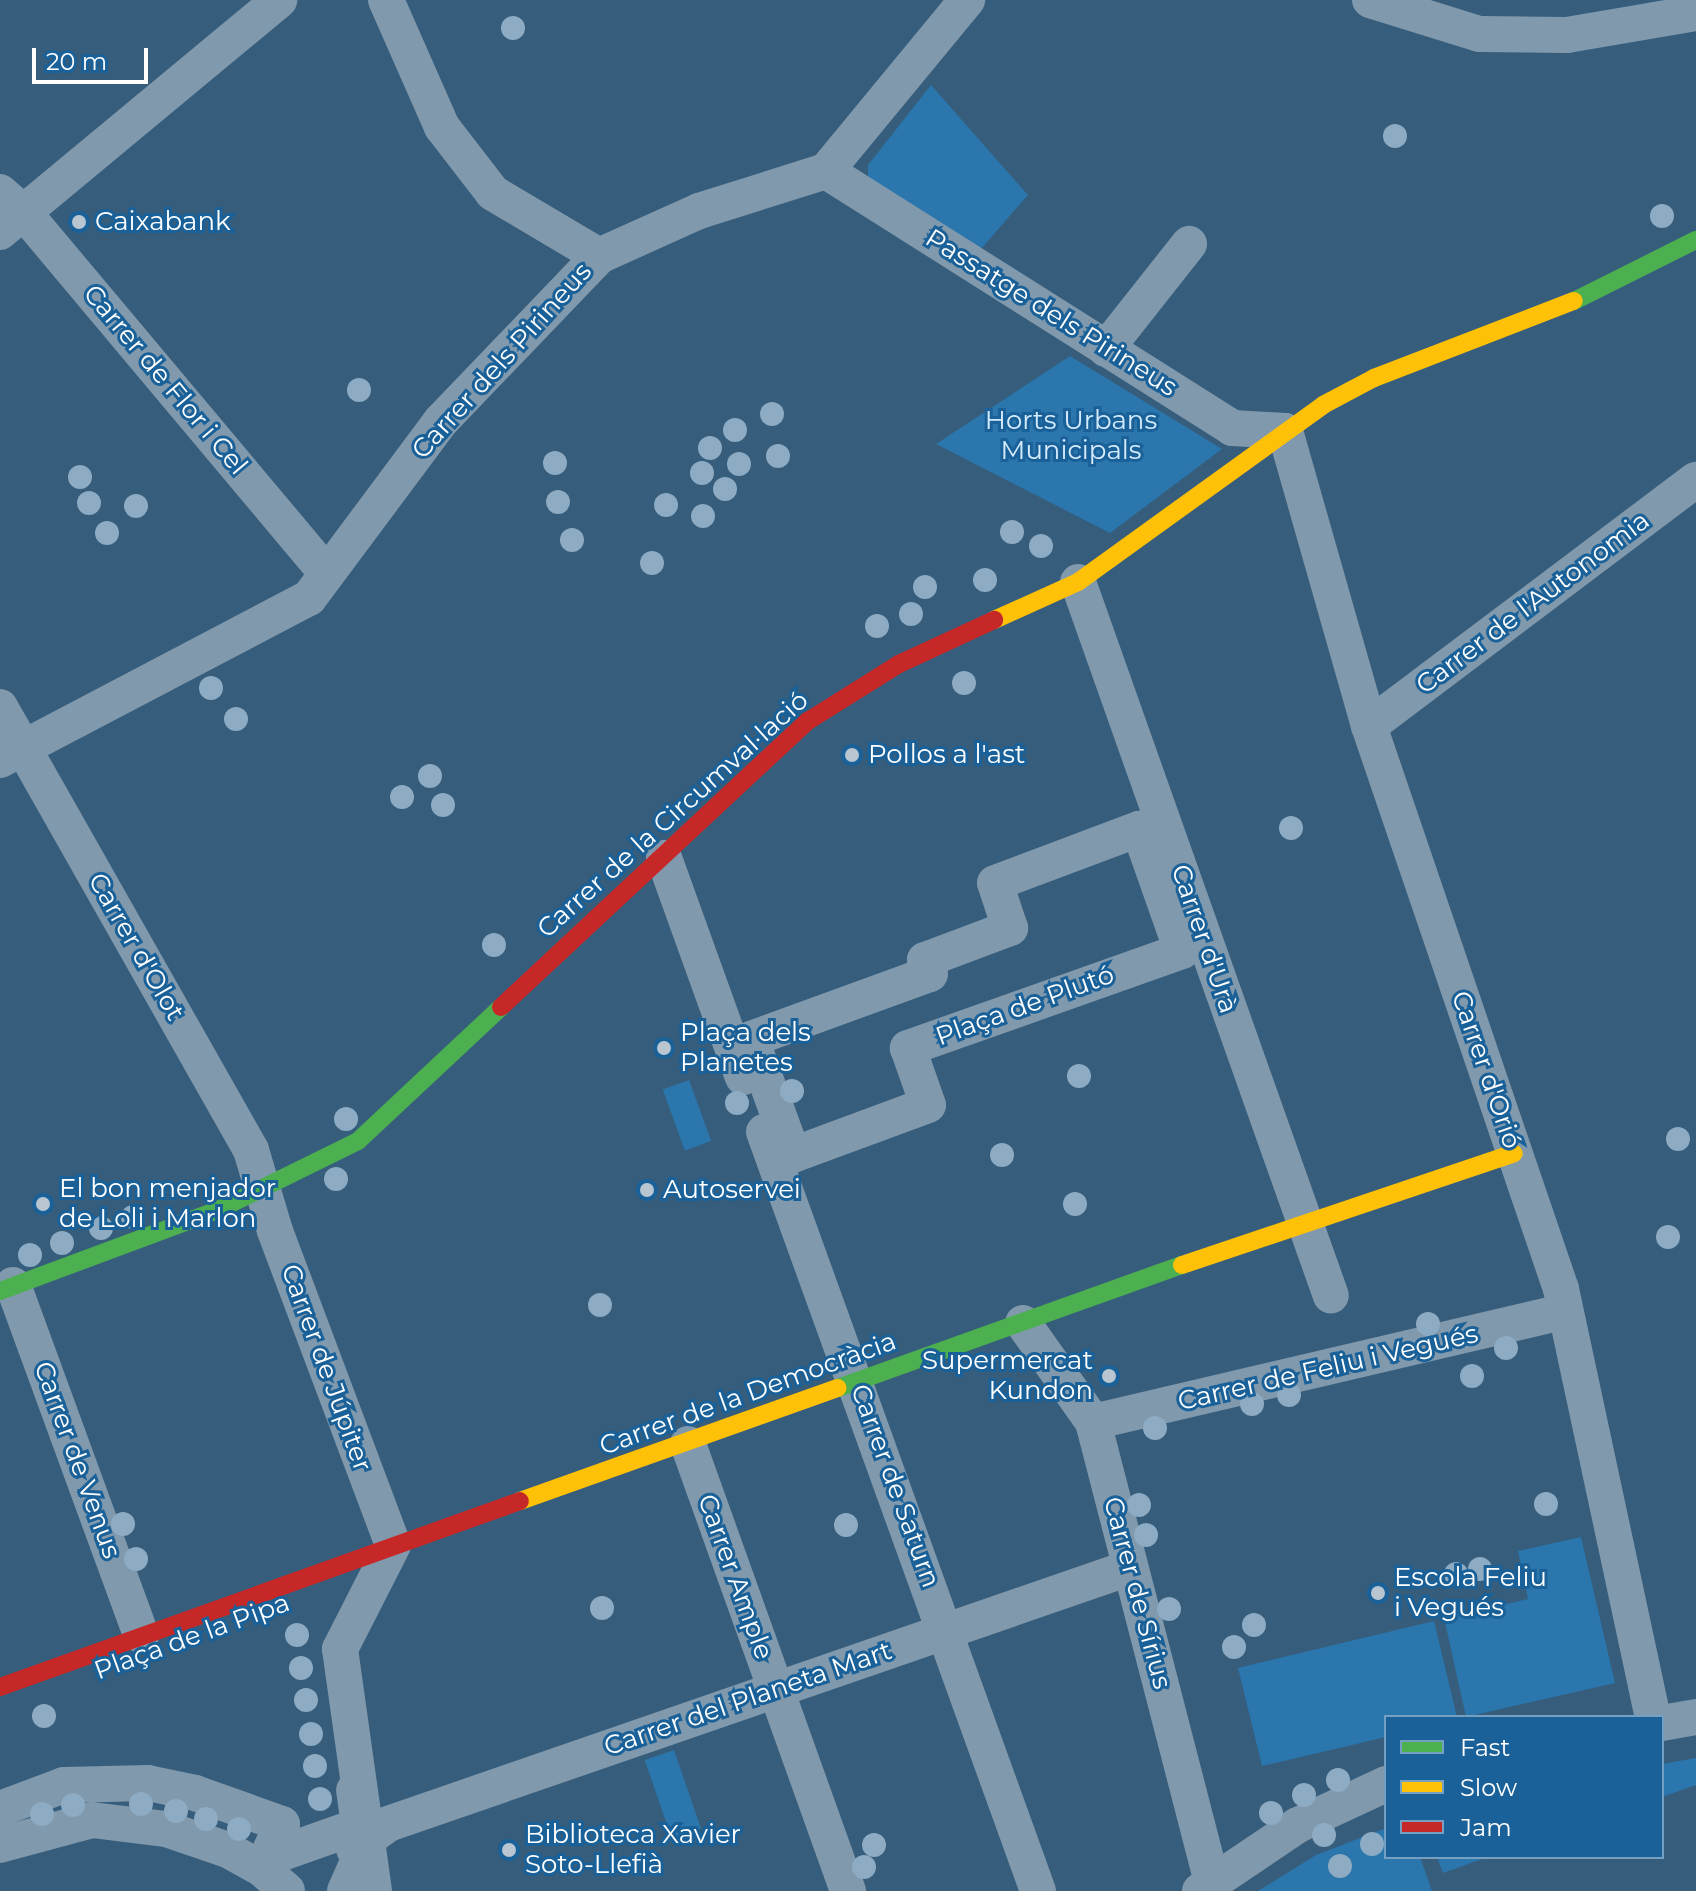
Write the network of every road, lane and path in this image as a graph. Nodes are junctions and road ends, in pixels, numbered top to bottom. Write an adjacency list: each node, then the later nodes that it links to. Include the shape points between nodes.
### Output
1 (279, 0): 7 (street)
2 (386, 0): 10 (street, via 442,127 493,193)
3 (967, 0): 6 (street)
4 (1370, 0): 5 (street, via 1479,34 1567,35)
5 (1696, 13)
6 (826, 171): 10 (street, Carrer dels Pirineus, via 699,211); 11 (street, Passatge dels Pirineus)
7 (9, 213): 14 (street, Carrer de Flor i Cel)
8 (1696, 240): 12 (street, Carrer de la Circumval·lació, via 1551,312 1374,378)
9 (1189, 244): 11 (street)
10 (599, 256): 14 (street, Carrer dels Pirineus, via 441,421)
11 (1106, 349): 12 (street, Passatge dels Pirineus, via 1232,428)
12 (1285, 431): 15 (street, Carrer de la Circumval·lació); 17 (street, Carrer d'Orió)
13 (1696, 480): 17 (street, Carrer de l'Autonomia)
14 (326, 573): 18 (street, Carrer dels Pirineus, via 309,598)
15 (1078, 582): 19 (street, Carrer de la Circumval·lació, via 899,664 808,721); 23 (street, Carrer d'Urà)
16 (0, 707): 18 (street, Carrer d'Olot)
17 (1369, 726): 21 (street, Carrer d'Orió)
18 (12, 755): 22 (street, Carrer d'Olot, via 251,1150)
19 (664, 858): 22 (street, Carrer de la Circumval·lació, via 358,1141); 28 (street, Carrer de Saturn)
20 (1182, 951): 20 (street, Plaça de Plutó, via 908,1048 928,1105 793,1155 751,1039 930,974 925,960 1010,928 995,883 1139,829)
21 (1514, 1153): 23 (street, Carrer de la Democràcia); 26 (street, Carrer d'Orió, via 1561,1289)
22 (261, 1191): 24 (street, Carrer de la Circumval·lació); 31 (street, Carrer de Júpiter)
23 (1304, 1221): 25 (street, Carrer d'Urà); 27 (street, Carrer de la Democràcia)
24 (7, 1288): 34 (street, Carrer de Venus)
25 (1331, 1296)
26 (1562, 1312): 29 (street, Carrer de Feliu i Vegués); 38 (street, Carrer d'Orió)
27 (1023, 1323): 28 (street, Carrer de la Democràcia); 29 (street, Carrer de Sírius)
28 (857, 1383): 30 (street, Carrer de la Democràcia); 33 (street, Carrer de Saturn)
29 (1093, 1422): 32 (street, Carrer de Sírius)
30 (688, 1444): 31 (street, Carrer de la Democràcia); 36 (street, Carrer Ample)
31 (393, 1545): 34 (street, Carrer de la Democràcia); 43 (street, via 340,1649)
32 (1129, 1568): 33 (street, Carrer del Planeta Mart); 46 (street, Carrer de Sírius)
33 (946, 1630): 36 (street, Carrer del Planeta Mart); 50 (street, Carrer de Saturn)
34 (141, 1635): 35 (street, Carrer de la Democràcia)
35 (0, 1687)
36 (776, 1690): 43 (street, Carrer del Planeta Mart, via 388,1824); 49 (street, Carrer Ample)
37 (0, 1705): 42 (street, Plaça de la Pipa, via 311,1595 317,1581 350,1569 361,1577 348,1611 330,1619 322,1642 340,1773 352,1780 357,1813 349,1830 282,1853 271,1849 282,1824 183,1790 120,1781 64,1785)
38 (1653, 1715)
39 (1696, 1717): 40 (street)
40 (1664, 1723)
41 (1384, 1785): 46 (street, via 1298,1825)
42 (0, 1809)
43 (369, 1836): 45 (street, Carrer del Planeta Mart, via 347,1854); 47 (street); 48 (street)
44 (0, 1845): 45 (street, via 92,1820 166,1829 228,1850)
45 (274, 1880)
46 (1206, 1886)
47 (345, 1891)
48 (374, 1891)
49 (848, 1891)
50 (1038, 1891)

